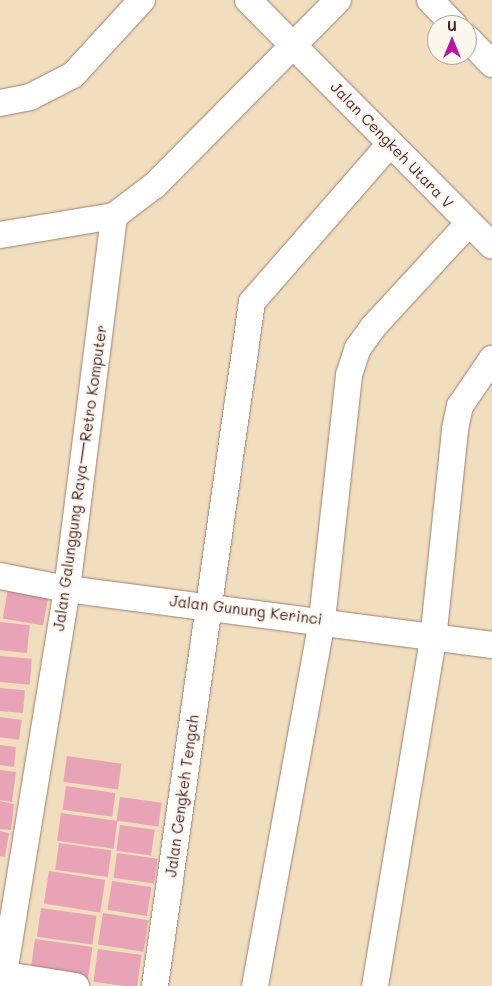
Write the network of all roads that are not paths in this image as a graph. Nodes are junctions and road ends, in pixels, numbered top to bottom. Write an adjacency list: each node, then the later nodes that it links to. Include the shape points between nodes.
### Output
1 (142, 0): 9 (street, via 73,75 38,94)
2 (248, 0): 6 (street, Jalan Cengkeh Utara V)
3 (338, 0): 6 (street)
4 (430, 0): 5 (street)
5 (444, 15)
6 (293, 43): 10 (street, Jalan Cengkeh Utara V); 11 (street, via 155,185)
7 (477, 48): 8 (street)
8 (492, 64)
9 (0, 103)
10 (389, 145): 12 (street, Jalan Cengkeh Utara V); 18 (street, Jalan Cengkeh Tengah, via 252,302)
11 (114, 216): 13 (street); 17 (street, Jalan Galunggung Raya—Retro Komputer)
12 (469, 223): 14 (street, Jalan Cengkeh Utara V); 19 (street, via 358,348 349,375)
13 (1, 238)
14 (492, 246)
15 (492, 359): 20 (street, via 477,374 460,406)
16 (0, 576): 17 (street, Jalan Gunung Kerinci)
17 (67, 589): 18 (street, Jalan Gunung Kerinci); 22 (street, Jalan Galunggung Raya—Retro Komputer)
18 (209, 605): 19 (street, Jalan Gunung Kerinci); 24 (street, Jalan Cengkeh Tengah)
19 (322, 620): 20 (street, Jalan Gunung Kerinci); 25 (street)
20 (432, 640): 21 (street, Jalan Gunung Kerinci); 26 (street)
21 (492, 645)
22 (2, 978): 23 (street)
23 (76, 986)
24 (155, 986)
25 (255, 986)
26 (375, 986)

